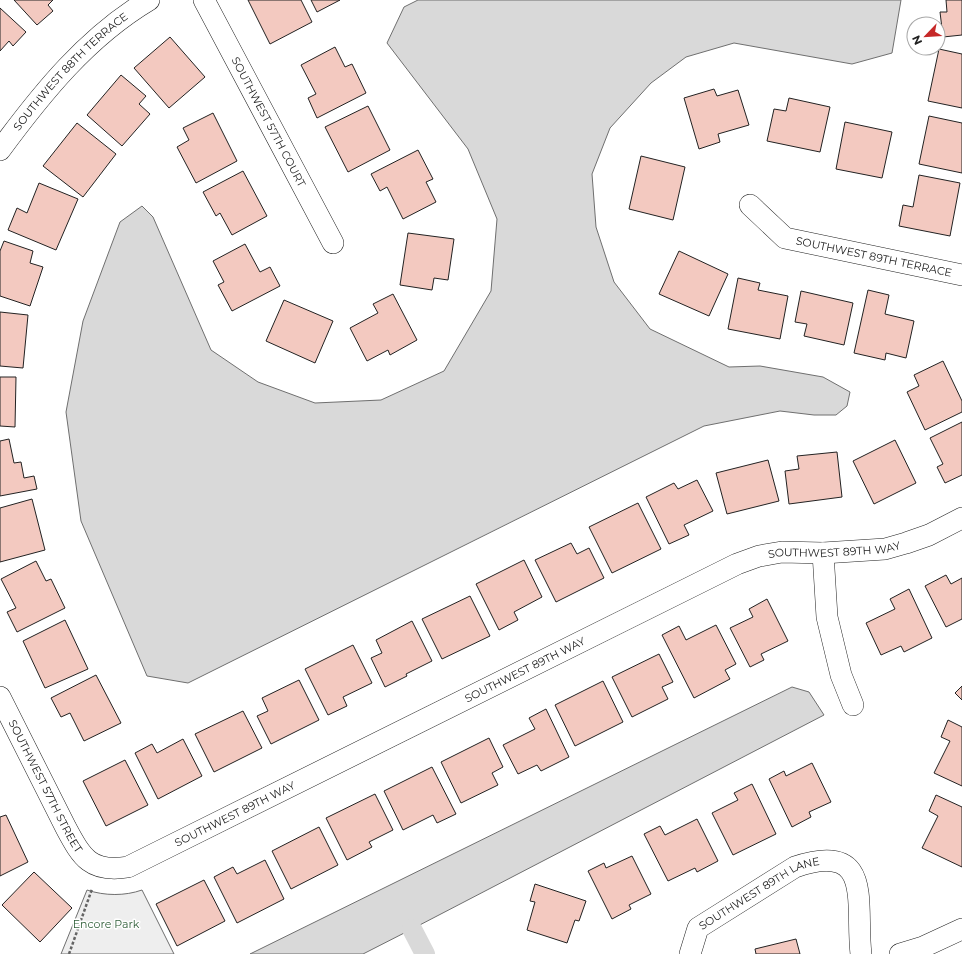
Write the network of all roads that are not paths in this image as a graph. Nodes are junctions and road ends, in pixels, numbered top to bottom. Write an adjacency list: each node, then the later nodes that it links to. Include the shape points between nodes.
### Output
1 (149, 0): 3 (street, SOUTHWEST 88TH TERRACE, via 108,28 75,58 42,95)
2 (204, 0): 5 (street, SOUTHWEST 57TH COURT)
3 (0, 150)
4 (750, 205): 6 (street, SOUTHWEST 89TH TERRACE, via 785,238)
5 (333, 243)
6 (962, 275)
7 (962, 518): 8 (street, SOUTHWEST 89TH WAY, via 928,535 885,549)
8 (823, 553): 10 (street, via 827,617 841,675); 11 (street, SOUTHWEST 89TH WAY, via 782,552 759,556 737,564 140,862 117,869)
9 (0, 697): 11 (street, SOUTHWEST 57TH STREET, via 77,849 85,858)
10 (853, 705)
11 (101, 868)
12 (962, 929): 15 (street, via 923,947)
13 (690, 954): 14 (street, SOUTHWEST 89TH LANE, via 698,928 795,866 825,860 847,866 853,874 860,899)
14 (861, 954)
15 (900, 954)

